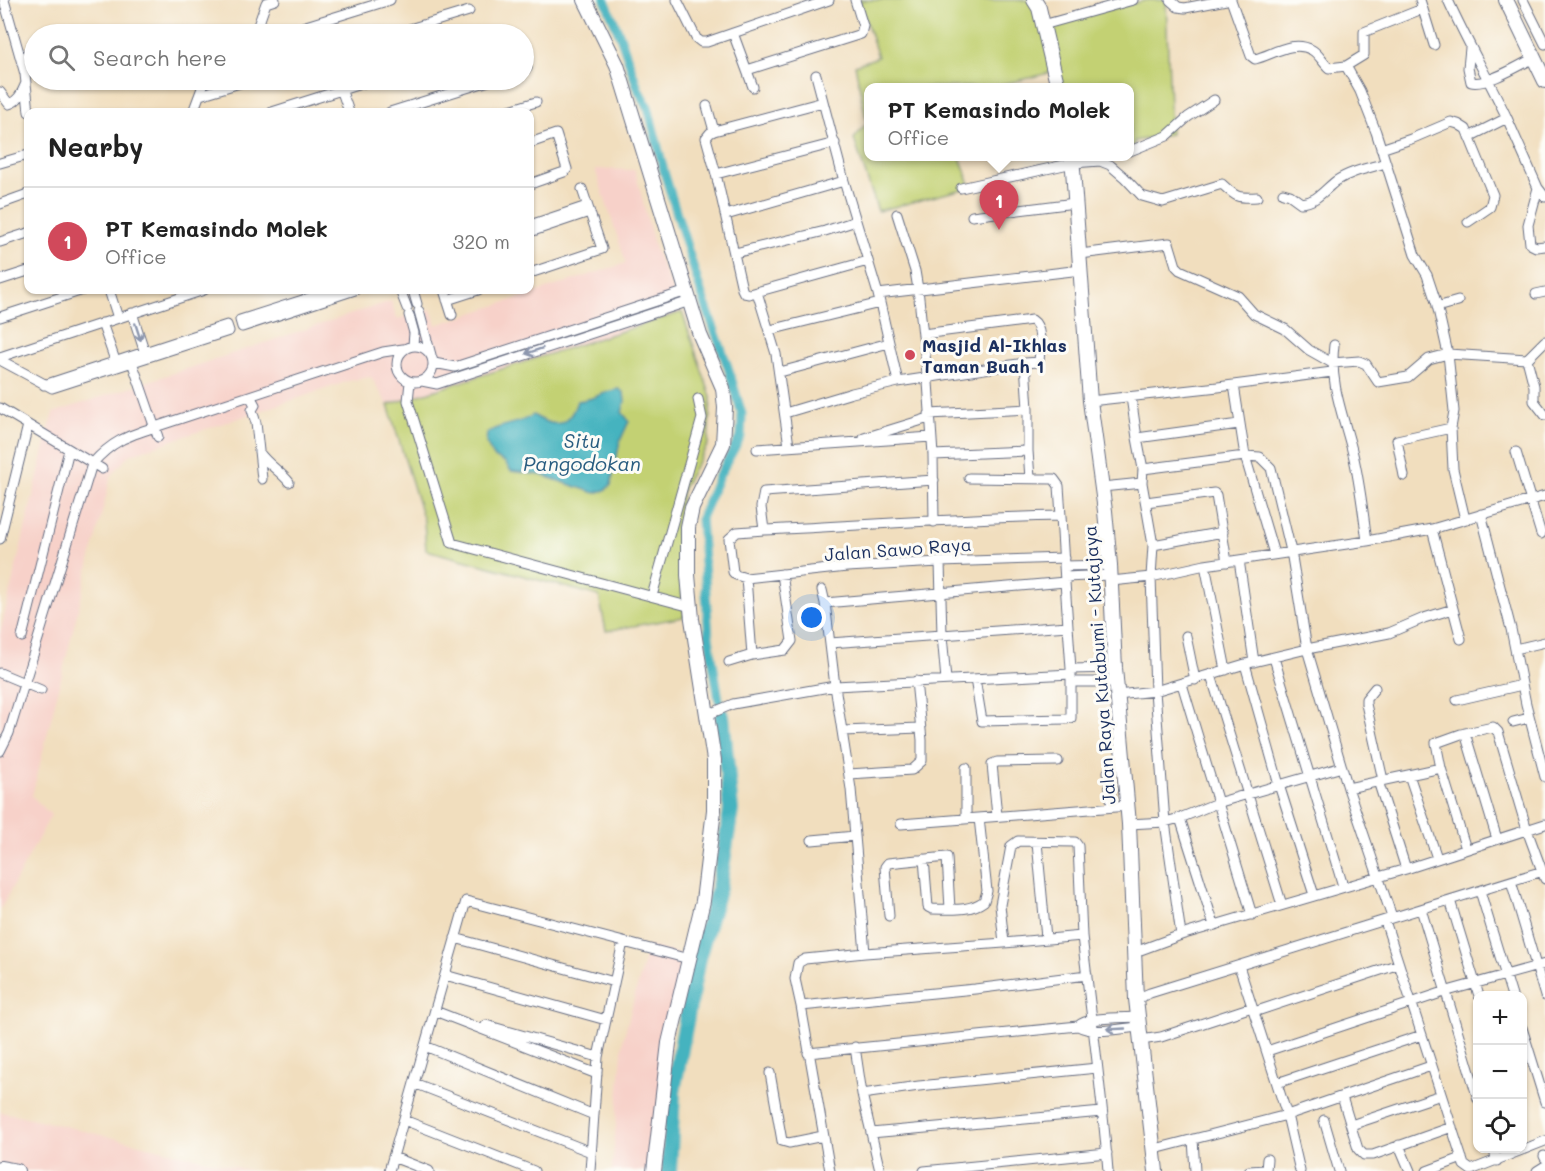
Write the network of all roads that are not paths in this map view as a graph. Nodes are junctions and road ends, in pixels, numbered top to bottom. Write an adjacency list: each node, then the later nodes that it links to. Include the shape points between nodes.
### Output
1 (4, 0): 30 (street)
2 (275, 0): 19 (street, via 266,3)
3 (390, 0): 18 (street)
4 (585, 0): 107 (street, via 617,65)
5 (677, 0): 23 (street, via 701,42)
6 (829, 0): 23 (street)
7 (855, 0): 29 (street, via 863,26 861,34)
8 (1034, 0): 22 (street)
9 (1133, 0): 22 (street)
10 (1170, 0): 11 (street, via 1185,8)
11 (1226, 0)
12 (1231, 0): 28 (street, via 1255,59 1298,46 1311,49 1329,68)
13 (1448, 0): 26 (street)
14 (1506, 0): 27 (street)
15 (1523, 0): 24 (street)
16 (1421, 4): 25 (street); 28 (street, via 1364,32 1364,55)
17 (469, 11): 21 (street)
18 (318, 23): 20 (street)
19 (259, 24)
20 (315, 24)
21 (426, 24)
22 (1043, 25): 34 (street)
23 (733, 33): 29 (street)
24 (1545, 44)
25 (1434, 45)
26 (1470, 48): 32 (street); 32 (street, via 1471,82)
27 (1534, 58): 32 (street); 33 (street)
28 (1346, 66): 59 (street, via 1360,91)
29 (747, 70): 36 (street)
30 (24, 72)
31 (816, 75): 46 (street)
32 (1489, 80): 54 (street)
33 (1545, 81)
34 (1057, 83)
35 (24, 87): 42 (street, via 14,103 6,102)
36 (753, 87)
37 (27, 90): 48 (street)
38 (202, 90): 43 (street)
39 (217, 90): 43 (street)
40 (342, 90): 50 (street); 51 (street)
41 (460, 90): 52 (street)
42 (0, 92)
43 (200, 95): 49 (street)
44 (1214, 100): 60 (street, via 1167,136)
45 (536, 102): 53 (street)
46 (823, 102): 55 (street); 58 (street)
47 (707, 106): 55 (street)
48 (29, 108)
49 (195, 108)
50 (285, 108)
51 (348, 108)
52 (403, 108)
53 (516, 108)
54 (1507, 118): 56 (street); 71 (street)
55 (714, 131): 67 (street, via 706,138)
56 (1469, 137): 59 (street, via 1466,129 1450,122); 84 (street, via 1493,195 1490,207)
57 (534, 142): 69 (street, via 556,134 567,169)
58 (835, 143): 67 (street); 68 (street)
59 (1381, 149): 65 (street)
60 (1134, 150)
61 (24, 156): 66 (street)
62 (1069, 161): 70 (street)
63 (1073, 161): 77 (street, Jalan Raya Kutabumi - Kutajaya)
64 (1100, 161): 75 (street, via 1150,200 1163,202 1222,184 1232,195)
65 (1386, 163): 73 (street, via 1337,180 1311,202 1301,203); 112 (street, via 1415,255 1427,275)
66 (0, 164)
67 (716, 174): 81 (street)
68 (844, 181): 81 (street); 83 (street)
69 (534, 183)
70 (961, 188)
71 (1538, 188): 76 (street); 88 (street, via 1528,225 1530,244)
72 (582, 189): 79 (street)
73 (1283, 193)
74 (24, 196): 78 (street)
75 (1257, 197)
76 (1545, 197)
77 (1075, 203): 82 (street); 90 (street, Jalan Raya Kutabumi - Kutajaya)
78 (0, 204)
79 (588, 209): 85 (street); 94 (street, via 602,249)
80 (897, 214): 96 (street)
81 (726, 215): 89 (street)
82 (972, 216)
83 (856, 221): 89 (street); 91 (street)
84 (1468, 222)
85 (534, 227)
86 (24, 234): 87 (street)
87 (0, 242)
88 (1545, 246)
89 (735, 253): 97 (street, via 742,289 749,294)
90 (1080, 254): 92 (street, Jalan Raya Kutabumi - Kutajaya); 133 (street, via 1169,243 1180,270 1238,296 1254,314 1285,328)
91 (868, 261): 97 (street); 108 (street)
92 (1081, 270): 96 (street); 143 (street, Jalan Raya Kutabumi - Kutajaya)
93 (24, 272): 95 (street)
94 (534, 272)
95 (0, 280)
96 (918, 289): 108 (street); 120 (street)
97 (757, 292): 119 (street)
98 (71, 294): 115 (street)
99 (110, 294): 116 (street)
100 (191, 294): 113 (street)
101 (325, 294): 111 (street)
102 (340, 294): 111 (street)
103 (402, 294): 124 (street, via 414,333)
104 (413, 294): 129 (street)
105 (445, 294): 109 (street)
106 (466, 294): 109 (street)
107 (688, 296): 118 (street); 206 (street, via 723,388 725,408 723,444 692,508 688,528)
108 (879, 299): 119 (street); 122 (street)
109 (447, 300): 114 (street)
110 (1458, 301): 112 (street)
111 (302, 304): 111 (street, via 242,327 240,320)
112 (1437, 307): 125 (street)
113 (132, 313): 116 (street); 126 (street, one-way to 126)
114 (452, 315)
115 (0, 317)
116 (118, 318): 117 (street)
117 (102, 323): 127 (street); 132 (street)
118 (590, 328): 129 (street, via 454,367); 136 (street, one-way to 136, via 437,384)
119 (770, 330): 134 (street)
120 (923, 334): 131 (street, via 1032,320 1038,326 1039,362); 135 (street)
121 (1545, 340): 130 (street)
122 (889, 343): 134 (street); 138 (street)
123 (1334, 345): 133 (street)
124 (408, 347): 129 (street, via 424,347); 137 (street, via 398,357 396,366); 140 (street)
125 (1448, 354): 130 (street); 133 (street, via 1429,359 1408,377 1380,382 1359,361); 152 (street, via 1454,411)
126 (145, 355): 126 (street, via 227,325 229,331); 128 (street)
127 (0, 358): 132 (street, via 52,388)
128 (131, 359): 132 (street); 151 (street)
129 (433, 359): 136 (street, via 429,377)
130 (1527, 359): 147 (street, via 1534,401)
131 (1025, 363): 135 (street); 145 (street)
132 (116, 364)
133 (1332, 368): 139 (street); 188 (street, via 1354,456)
134 (780, 372): 146 (street)
135 (927, 376): 138 (street); 148 (street)
136 (422, 381): 137 (street)
137 (410, 382): 204 (street, via 408,401 452,543)
138 (898, 382): 146 (street)
139 (1234, 385): 141 (street); 149 (street)
140 (250, 396): 151 (street); 160 (street, via 255,405 252,410)
141 (1131, 397): 143 (street); 155 (street)
142 (698, 399): 204 (street, via 702,418)
143 (1090, 401): 175 (street, Jalan Raya Kutabumi - Kutajaya)
144 (0, 408): 150 (street)
145 (1028, 409): 148 (street); 161 (street)
146 (785, 413): 157 (street)
147 (1545, 415)
148 (929, 416): 154 (street); 156 (street)
149 (1239, 424): 155 (street); 164 (street)
150 (28, 425): 159 (street); 187 (street)
151 (155, 427): 153 (street); 165 (street, via 120,439)
152 (1451, 428): 168 (street, via 1397,440); 181 (street, via 1453,469)
153 (158, 437)
154 (931, 438): 156 (street); 163 (street)
155 (1137, 438): 167 (street)
156 (850, 442): 157 (street)
157 (789, 446): 158 (street)
158 (757, 448)
159 (69, 450): 165 (street); 211 (street)
160 (258, 450): 171 (street); 173 (street)
161 (1028, 451): 163 (street); 170 (street)
162 (1516, 452): 177 (street)
163 (933, 454): 172 (street)
164 (1245, 456): 167 (street); 190 (street, via 1260,457 1271,468); 191 (street)
165 (92, 464): 166 (street); 229 (street)
166 (102, 469)
167 (1143, 469): 174 (street)
168 (1404, 476)
169 (969, 478): 170 (street)
170 (1030, 478): 180 (street, via 1054,479 1059,486)
171 (262, 479)
172 (934, 480): 182 (street); 184 (street, via 764,492)
173 (289, 482)
174 (1142, 483): 175 (street); 178 (street)
175 (1102, 487): 198 (street, Jalan Raya Kutabumi - Kutajaya)
176 (1545, 496): 177 (street)
177 (1530, 500): 179 (street); 186 (street)
178 (1146, 502): 185 (street, via 1214,493); 189 (street)
179 (1481, 514): 181 (street); 216 (street)
180 (1061, 516): 182 (street); 194 (street)
181 (1465, 519): 183 (street)
182 (934, 522): 184 (street)
183 (1432, 529): 188 (street); 207 (street)
184 (764, 530): 200 (street, Jalan Sawo Raya, via 736,532 729,539 736,575)
185 (1222, 532): 189 (street); 195 (street)
186 (1541, 534)
187 (0, 539)
188 (1367, 542): 190 (street)
189 (1153, 545): 199 (street)
190 (1291, 551): 191 (street); 215 (street)
191 (1274, 554): 192 (street)
192 (1239, 560): 195 (street); 220 (street)
193 (940, 562): 194 (street, Jalan Sawo Raya); 197 (street, Jalan Sawo Raya); 203 (street)
194 (1064, 562): 198 (street, Jalan Sawo Raya); 201 (street)
195 (1227, 562): 196 (street)
196 (1204, 565): 199 (street); 221 (street)
197 (782, 574): 200 (street, Jalan Sawo Raya); 217 (street, via 792,641 784,650)
198 (1110, 574): 199 (street); 201 (street); 230 (street, Jalan Raya Kutabumi - Kutajaya)
199 (1151, 577): 236 (street)
200 (746, 578): 217 (street)
201 (1065, 580): 203 (street); 208 (street)
202 (822, 590): 205 (street)
203 (942, 594): 205 (street); 209 (street)
204 (652, 596): 206 (street)
205 (825, 603): 214 (street)
206 (691, 607): 238 (street)
207 (1453, 609): 212 (street); 215 (street, via 1389,633)
208 (1068, 626): 209 (street); 223 (street)
209 (942, 635): 214 (street); 226 (street)
210 (1186, 636): 227 (street)
211 (22, 637)
212 (1461, 639)
213 (1545, 642): 216 (street)
214 (830, 643): 232 (street)
215 (1307, 649): 218 (street); 247 (street)
216 (1515, 649): 233 (street)
217 (752, 655): 219 (street)
218 (1274, 658): 220 (street); 252 (street)
219 (729, 662)
220 (1250, 663): 221 (street); 255 (street)
221 (1226, 670): 224 (street)
222 (0, 673): 229 (street)
223 (1071, 675): 225 (street); 225 (street, via 1071,718 985,722 980,718); 230 (street)
224 (1211, 675): 227 (street); 257 (street)
225 (975, 679): 226 (street)
226 (946, 680): 228 (street)
227 (1195, 680): 231 (street)
228 (916, 681): 232 (street); 241 (street)
229 (24, 682): 235 (street); 244 (street)
230 (1116, 682): 236 (street); 246 (street, Jalan Raya Kutabumi - Kutajaya)
231 (1182, 684): 236 (street); 258 (street)
232 (835, 686): 238 (street, via 733,704); 242 (street)
233 (1522, 686): 237 (street); 239 (street)
234 (1375, 688): 254 (street, via 1366,704)
235 (41, 690)
236 (1155, 691): 265 (street)
237 (1457, 700)
238 (707, 715): 300 (street, via 714,760 714,810 703,901)
239 (1529, 718): 240 (street); 253 (street)
240 (1513, 722)
241 (920, 728): 242 (street); 250 (street, via 922,761 917,767)
242 (843, 731): 250 (street)
243 (1465, 733): 249 (street, via 1436,743); 269 (street, via 1496,729); 271 (street)
244 (0, 751)
245 (1058, 761): 261 (street, via 992,764)
246 (1123, 764): 259 (street, Jalan Raya Kutabumi - Kutajaya); 260 (street, via 1108,772)
247 (1342, 767): 252 (street); 256 (street)
248 (966, 768): 262 (street)
249 (1441, 768): 251 (street); 274 (street)
250 (849, 774): 270 (street)
251 (1409, 775): 254 (street); 275 (street)
252 (1310, 776): 255 (street); 281 (street)
253 (1545, 777)
254 (1381, 781): 256 (street); 277 (street)
255 (1279, 785): 257 (street); 283 (street)
256 (1348, 788): 279 (street)
257 (1249, 794): 258 (street); 285 (street)
258 (1217, 803): 264 (street); 288 (street)
259 (1128, 806): 260 (street); 267 (street, Jalan Raya Kutabumi - Kutajaya)
260 (1112, 807): 261 (street)
261 (996, 816): 263 (street)
262 (966, 818): 263 (street); 266 (street)
263 (979, 818): 286 (street, via 987,891 984,901 975,908)
264 (1180, 818): 265 (street); 291 (street)
265 (1165, 822): 267 (street); 292 (street)
266 (901, 824)
267 (1129, 824): 299 (street, Jalan Raya Kutabumi - Kutajaya)
268 (1545, 824): 269 (street)
269 (1527, 830): 271 (street); 278 (street)
270 (855, 836): 272 (street); 298 (street)
271 (1497, 839): 274 (street)
272 (812, 840)
273 (1037, 842): 293 (street, via 1075,842 1078,846); 295 (street); 297 (street, via 1018,841 1011,846 1000,905)
274 (1466, 849): 275 (street)
275 (1437, 858): 277 (street)
276 (924, 859): 286 (street, via 928,907); 286 (street, via 947,857); 289 (street, via 886,865)
277 (1406, 869): 279 (street)
278 (1544, 875): 280 (street)
279 (1378, 876): 281 (street); 290 (street)
280 (1511, 881): 282 (street); 302 (street)
281 (1343, 886): 283 (street)
282 (1480, 891): 284 (street); 306 (street)
283 (1314, 895): 285 (street)
284 (1450, 900): 287 (street); 308 (street)
285 (1282, 905): 288 (street)
286 (950, 909)
287 (1421, 909): 290 (street); 311 (street)
288 (1252, 915): 291 (street)
289 (889, 916)
290 (1389, 919): 301 (street); 303 (street)
291 (1214, 925): 292 (street)
292 (1180, 935): 299 (street)
293 (1082, 936): 295 (street); 305 (street)
294 (455, 938): 296 (street, via 466,901); 304 (street); 307 (street)
295 (1046, 939): 297 (street)
296 (623, 942): 300 (street); 307 (street)
297 (1004, 943): 298 (street)
298 (865, 952): 315 (street, via 798,963 795,979)
299 (1135, 952): 313 (street, Jalan Raya Kutabumi - Kutajaya)
300 (689, 959): 372 (street, via 669,1043)
301 (1399, 964): 314 (street); 316 (street)
302 (1540, 965): 306 (street); 312 (street)
303 (1239, 966): 313 (street); 316 (street)
304 (445, 975): 317 (street); 318 (street)
305 (1087, 975): 315 (street); 319 (street)
306 (1506, 975): 308 (street); 310 (street)
307 (614, 982): 318 (street)
308 (1475, 984): 309 (street); 311 (street)
309 (1477, 991)
310 (1511, 991)
311 (1444, 992): 314 (street); 336 (street)
312 (1545, 996)
313 (1136, 999): 321 (street, Jalan Raya Kutabumi - Kutajaya)
314 (1411, 1003): 323 (street); 327 (street)
315 (801, 1006): 328 (street)
316 (1253, 1009): 321 (street, via 1161,1037); 327 (street)
317 (435, 1011): 325 (street); 329 (street); 333 (street)
318 (606, 1020): 329 (street)
319 (1092, 1020): 320 (street); 321 (street); 322 (street)
320 (1078, 1026): 322 (street); 326 (street)
321 (1139, 1028): 322 (street, one-way to 322); 354 (street, Jalan Raya Kutabumi - Kutajaya)
322 (1093, 1030): 331 (street)
323 (1422, 1035): 330 (street); 335 (street)
324 (1527, 1044): 340 (street)
325 (425, 1046): 334 (street); 342 (street)
326 (855, 1047): 328 (street); 337 (street)
327 (1267, 1051): 335 (street)
328 (808, 1053): 349 (street)
329 (598, 1057): 333 (street)
330 (1431, 1066): 338 (street); 339 (street)
331 (1097, 1068): 337 (street); 341 (street)
332 (770, 1073): 349 (street, via 783,1141)
333 (597, 1074): 342 (street)
334 (414, 1083): 344 (street); 355 (street)
335 (1277, 1083): 343 (street)
336 (1473, 1083)
337 (862, 1094): 348 (street)
338 (1441, 1095): 346 (street); 347 (street)
339 (1342, 1097): 343 (street); 346 (street)
340 (1545, 1102)
341 (1102, 1112): 348 (street); 356 (street)
342 (594, 1115): 355 (street)
343 (1287, 1115): 350 (street); 380 (street)
344 (404, 1120): 359 (street); 370 (street)
345 (1324, 1120): 381 (street)
346 (1351, 1125): 352 (street, via 1364,1155)
347 (1452, 1127): 352 (street); 360 (street)
348 (871, 1133): 374 (street)
349 (823, 1136): 373 (street)
350 (1192, 1139): 354 (street); 378 (street)
351 (1545, 1141): 353 (street)
352 (1399, 1145): 382 (street)
353 (1527, 1148)
354 (1155, 1149): 377 (street, Jalan Raya Kutabumi - Kutajaya)
355 (591, 1152): 371 (street)
356 (1107, 1153): 364 (street); 376 (street)
357 (1494, 1153): 363 (street)
358 (1516, 1153): 363 (street)
359 (393, 1157): 368 (street); 369 (street)
360 (1462, 1158): 363 (street, via 1471,1170); 383 (street)
361 (1267, 1159): 379 (street, via 1266,1170)
362 (1544, 1160): 384 (street)
363 (1497, 1161)
364 (1001, 1167): 366 (street)
365 (0, 1168): 367 (street)
366 (954, 1169): 375 (street)
367 (17, 1171)
368 (389, 1171)
369 (429, 1171)
370 (534, 1171)
371 (590, 1171)
372 (654, 1171)
373 (830, 1171)
374 (880, 1171)
375 (924, 1171)
376 (1108, 1171)
377 (1156, 1171)
378 (1195, 1171)
379 (1249, 1171)
380 (1300, 1171)
381 (1339, 1171)
382 (1410, 1171)
383 (1427, 1171)
384 (1537, 1171)

